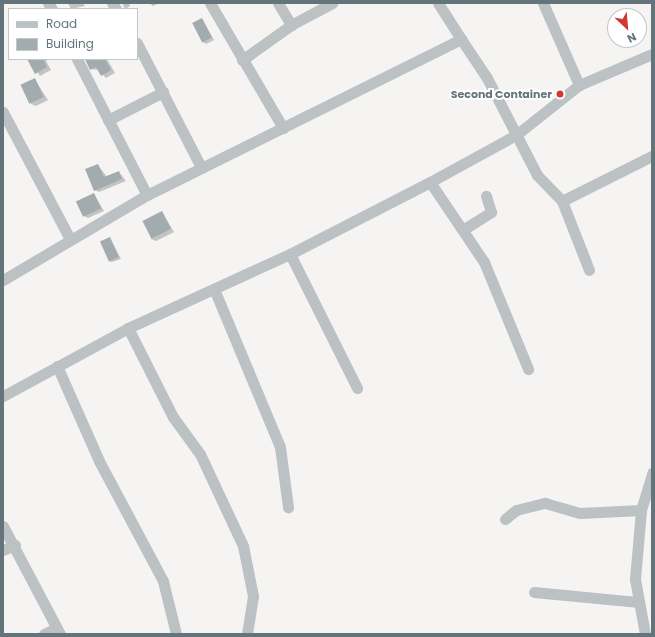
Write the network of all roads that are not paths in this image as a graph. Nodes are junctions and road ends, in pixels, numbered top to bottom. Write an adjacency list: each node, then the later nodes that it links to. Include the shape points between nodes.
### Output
1 (210, 3): 11 (street)
2 (278, 3): 6 (street)
3 (332, 3): 6 (street)
4 (438, 3): 7 (street)
5 (543, 3): 12 (street)
6 (291, 25): 11 (street)
7 (461, 39): 16 (street); 17 (street, via 487,78)
8 (138, 45): 13 (street)
9 (652, 54): 12 (street)
10 (78, 60): 15 (street)
11 (242, 60): 16 (street)
12 (579, 85): 17 (street)
13 (163, 92): 15 (street); 19 (street)
14 (3, 112): 25 (street)
15 (108, 120): 21 (street)
16 (283, 128): 19 (street)
17 (516, 135): 20 (street); 23 (street, via 537,175)
18 (652, 156): 23 (street)
19 (201, 167): 21 (street)
20 (430, 182): 24 (street); 26 (street)
21 (147, 195): 25 (street)
22 (486, 196): 24 (street, via 491,212)
23 (562, 201): 27 (street)
24 (464, 229): 32 (street, via 484,262)
25 (70, 239): 28 (street, via 22,271)
26 (290, 254): 29 (street); 33 (street)
27 (588, 270)
28 (3, 280)
29 (214, 289): 30 (street); 36 (street, via 280,447)
30 (128, 328): 31 (street); 47 (street, via 174,417 200,454 243,546 253,596)
31 (57, 366): 34 (street); 46 (street, via 99,461 163,581)
32 (528, 369)
33 (357, 388)
34 (3, 396)
35 (652, 473): 37 (street)
36 (288, 507)
37 (641, 510): 38 (street, via 580,513 544,503 516,510); 43 (street, via 635,579)
38 (505, 519)
39 (3, 526): 40 (street)
40 (14, 545): 41 (street); 44 (street)
41 (3, 550)
42 (534, 592): 43 (street)
43 (637, 602): 48 (street)
44 (59, 631): 45 (street)
45 (44, 634)
46 (176, 634)
47 (247, 634)
48 (645, 634)

